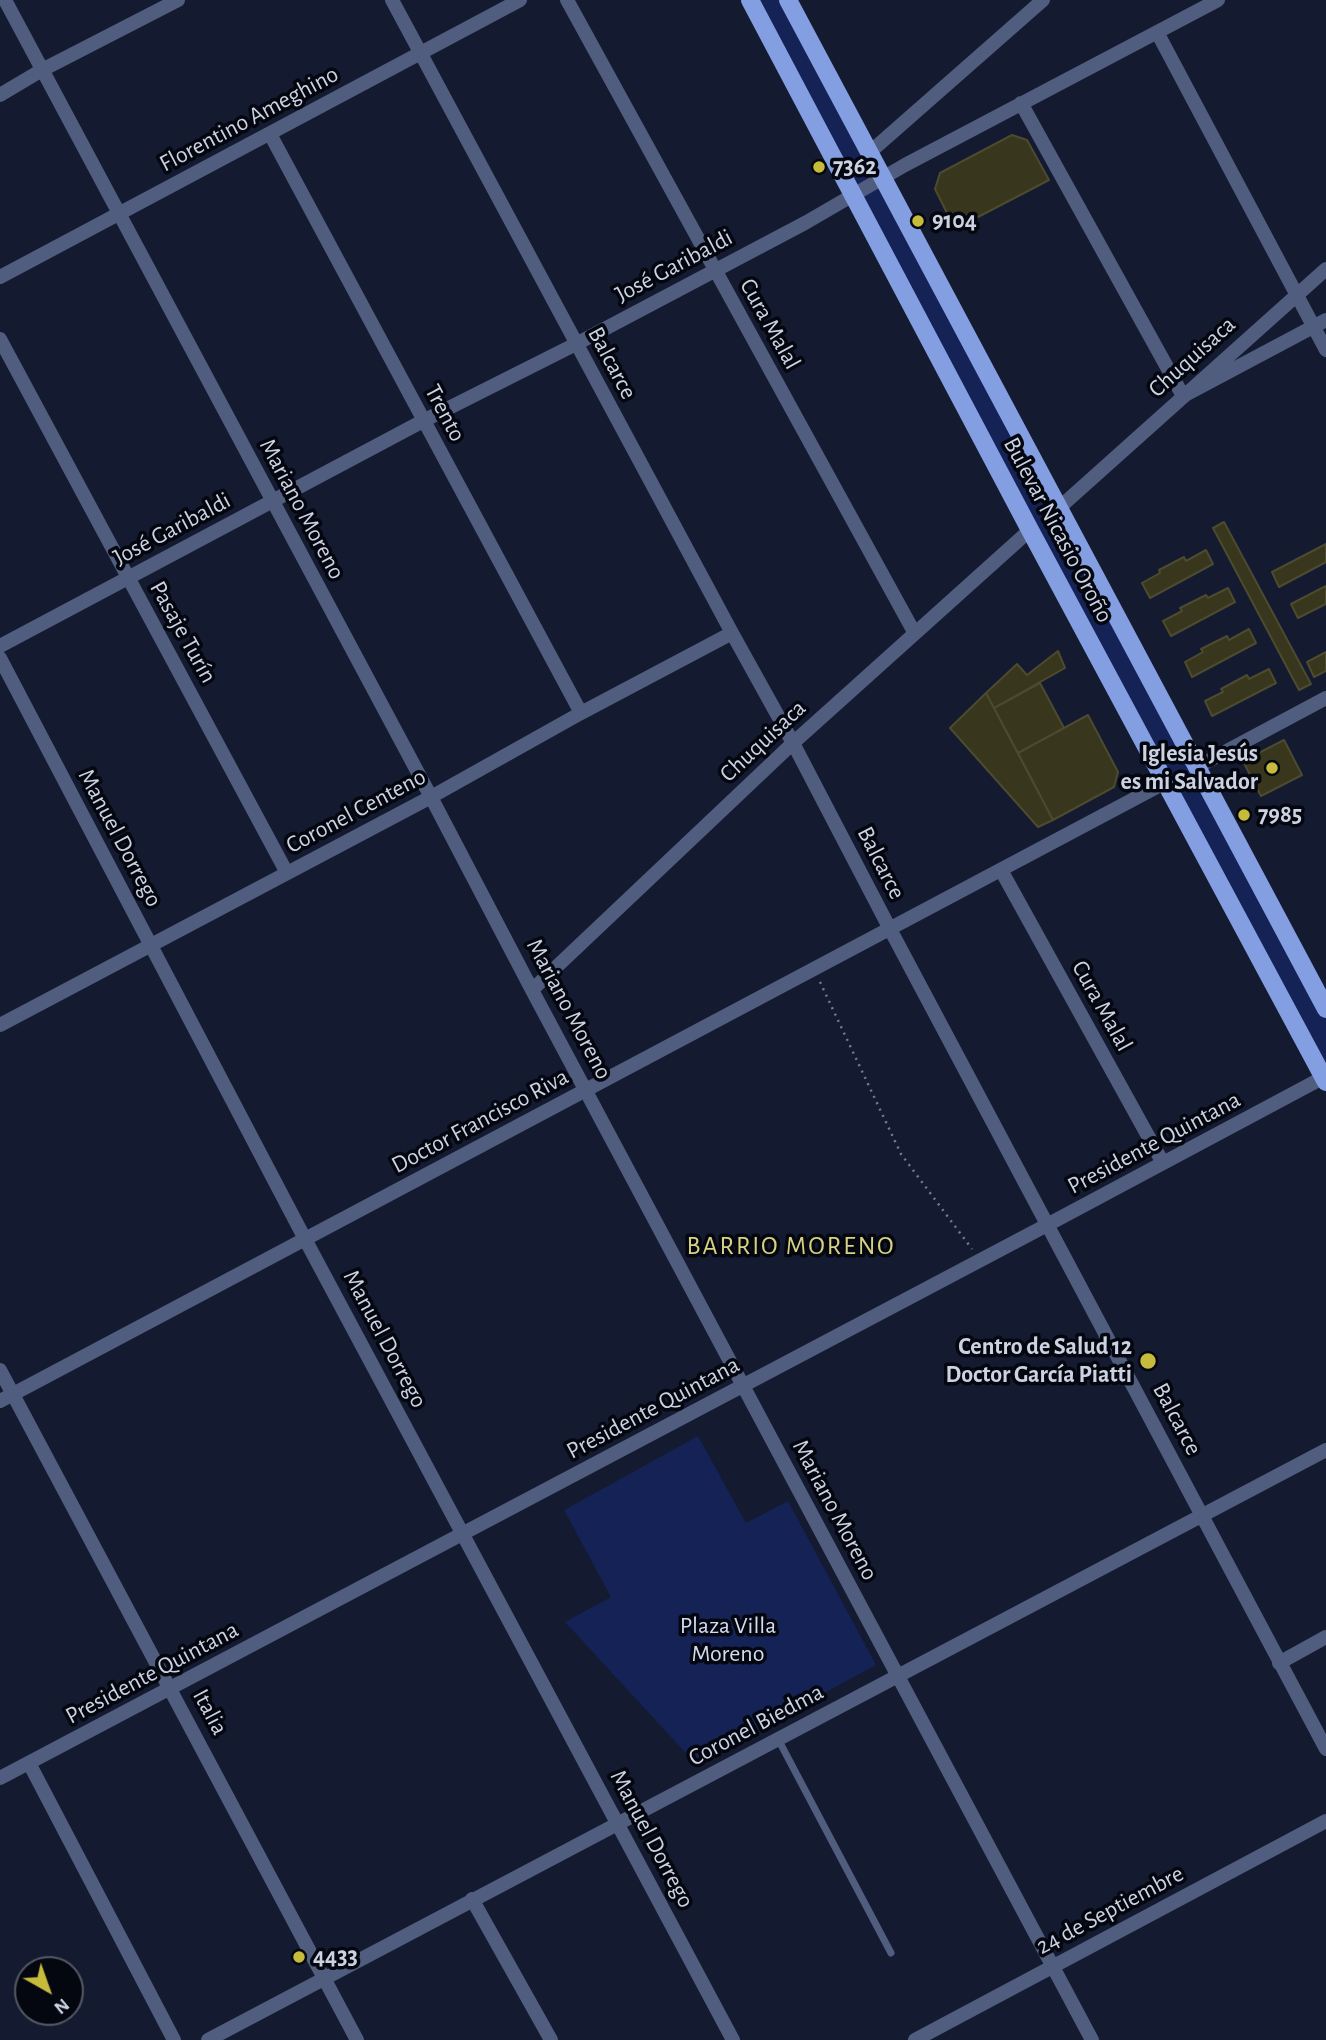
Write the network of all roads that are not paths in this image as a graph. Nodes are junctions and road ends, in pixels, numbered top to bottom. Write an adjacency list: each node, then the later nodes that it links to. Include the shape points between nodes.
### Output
1 (5, 0): 13 (street, Mariano Moreno)
2 (178, 0): 13 (street)
3 (392, 0): 12 (street, Balcarce)
4 (520, 0): 12 (street, Florentino Ameghino)
5 (566, 0): 22 (street, Cura Malal)
6 (750, 0): 19 (main road, Bulevar Nicasio Oroño)
7 (788, 0): 17 (main road, Bulevar Nicasio Oroño)
8 (1043, 0): 10 (street)
9 (1218, 0): 11 (street, José Garibaldi)
10 (1026, 5): 17 (street)
11 (1157, 32): 15 (street, José Garibaldi); 24 (street)
12 (421, 53): 16 (street, Florentino Ameghino); 27 (street, Balcarce)
13 (42, 70): 14 (street); 20 (street, Mariano Moreno)
14 (0, 95)
15 (1021, 103): 18 (street, José Garibaldi); 29 (street)
16 (270, 134): 20 (street, Florentino Ameghino); 30 (street, Trento)
17 (869, 153): 18 (main road, Bulevar Nicasio Oroño)
18 (883, 178): 19 (street, José Garibaldi); 32 (main road, Bulevar Nicasio Oroño)
19 (853, 195): 22 (street, José Garibaldi); 33 (main road, Bulevar Nicasio Oroño)
20 (119, 214): 23 (street, Florentino Ameghino); 31 (street, Mariano Moreno)
21 (1326, 269): 24 (street, Chuquisaca)
22 (714, 271): 27 (street, José Garibaldi); 35 (street, Cura Malal)
23 (0, 277)
24 (1297, 295): 25 (street); 29 (street, Chuquisaca)
25 (1320, 323): 28 (street); 29 (street)
26 (0, 339): 34 (street, Pasaje Turín)
27 (576, 344): 30 (street, José Garibaldi); 36 (street, Balcarce)
28 (1326, 350)
29 (1182, 396): 32 (street, Chuquisaca)
30 (423, 421): 31 (street, José Garibaldi); 40 (street, Trento)
31 (272, 501): 34 (street, José Garibaldi); 44 (street, Mariano Moreno)
32 (1059, 508): 42 (main road, Bulevar Nicasio Oroño)
33 (1030, 530): 35 (street, Chuquisaca); 43 (main road, Bulevar Nicasio Oroño)
34 (127, 578): 37 (street, José Garibaldi); 46 (street, Pasaje Turín)
35 (914, 632): 41 (street, Chuquisaca)
36 (732, 633): 40 (street, Coronel Centeno); 41 (street, Balcarce)
37 (0, 646)
38 (0, 658): 48 (street, Manuel Dorrego)
39 (1326, 698): 42 (street)
40 (580, 713): 44 (street, Coronel Centeno)
41 (793, 743): 47 (street, Balcarce); 49 (street, Chuquisaca)
42 (1197, 767): 50 (main road, Bulevar Nicasio Oroño)
43 (1166, 782): 45 (street, Doctor Francisco Riva); 52 (main road, Bulevar Nicasio Oroño)
44 (431, 796): 46 (street, Coronel Centeno); 49 (street, Mariano Moreno)
45 (1001, 870): 47 (street, Doctor Francisco Riva); 54 (street, Cura Malal)
46 (287, 873): 48 (street, Coronel Centeno)
47 (890, 929): 53 (street, Doctor Francisco Riva); 55 (street, Balcarce)
48 (151, 945): 51 (street, Coronel Centeno); 56 (street, Manuel Dorrego)
49 (532, 990): 53 (street, Mariano Moreno)
50 (1326, 1009)
51 (0, 1025)
52 (1325, 1079): 54 (street, Presidente Quintana)
53 (587, 1090): 56 (street, Doctor Francisco Riva); 58 (street, Mariano Moreno)
54 (1163, 1163): 55 (street, Presidente Quintana)
55 (1047, 1225): 58 (street, Presidente Quintana); 61 (street, Balcarce)
56 (305, 1238): 59 (street, Doctor Francisco Riva); 62 (street, Manuel Dorrego)
57 (0, 1370): 59 (street, Italia)
58 (743, 1386): 62 (street, Presidente Quintana); 65 (street, Mariano Moreno)
59 (6, 1397): 66 (street, Italia)
60 (1326, 1450): 61 (street, Coronel Biedma)
61 (1203, 1516): 64 (street, Balcarce); 65 (street, Coronel Biedma)
62 (464, 1533): 66 (street, Presidente Quintana); 72 (street, Manuel Dorrego)
63 (1326, 1637): 64 (street)
64 (1279, 1663): 68 (street, Balcarce)
65 (898, 1675): 67 (street, Coronel Biedma); 75 (street, Mariano Moreno)
66 (171, 1689): 69 (street, Presidente Quintana); 76 (street, Italia)
67 (778, 1739): 72 (street, Coronel Biedma); 74 (lane)
68 (1326, 1749)
69 (29, 1763): 70 (street, Presidente Quintana); 77 (street)
70 (0, 1778)
71 (1326, 1821): 75 (street, 24 de Septiembre)
72 (618, 1823): 73 (street, Coronel Biedma); 81 (street, Manuel Dorrego)
73 (472, 1899): 76 (street, Coronel Biedma); 80 (street)
74 (891, 1953)
75 (1053, 1966): 82 (street, 24 de Septiembre); 83 (street, Mariano Moreno)
76 (326, 1979): 78 (street, Coronel Biedma); 79 (street, Italia)
77 (174, 2040)
78 (208, 2040)
79 (357, 2040)
80 (551, 2040)
81 (733, 2040)
82 (915, 2040)
83 (1092, 2040)

